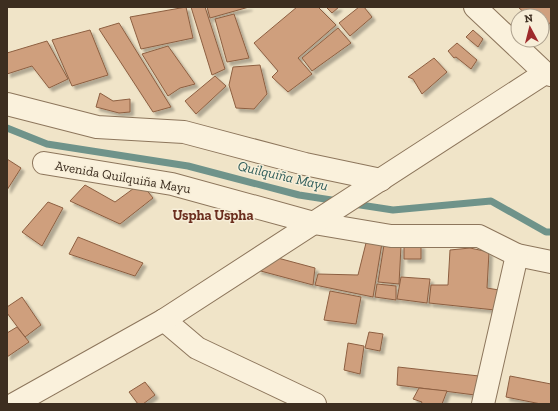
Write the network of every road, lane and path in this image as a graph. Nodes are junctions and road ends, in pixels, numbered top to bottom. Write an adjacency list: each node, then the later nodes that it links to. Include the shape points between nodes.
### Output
1 (475, 7): 2 (street)
2 (548, 74): 5 (street)
3 (7, 104): 5 (street, via 97,126 184,132 305,164)
4 (44, 163): 6 (street, Avenida Quilquiña Mayu, via 172,184)
5 (381, 180): 6 (street)
6 (314, 223): 7 (street, Avenida Quilquiña Mayu, via 391,236 479,236); 9 (street)
7 (517, 255): 8 (street, Avenida Quilquiña Mayu); 12 (street)
8 (551, 262)
9 (164, 320): 10 (street); 11 (street, via 197,348)
10 (14, 404)
11 (315, 404)
12 (483, 404)

